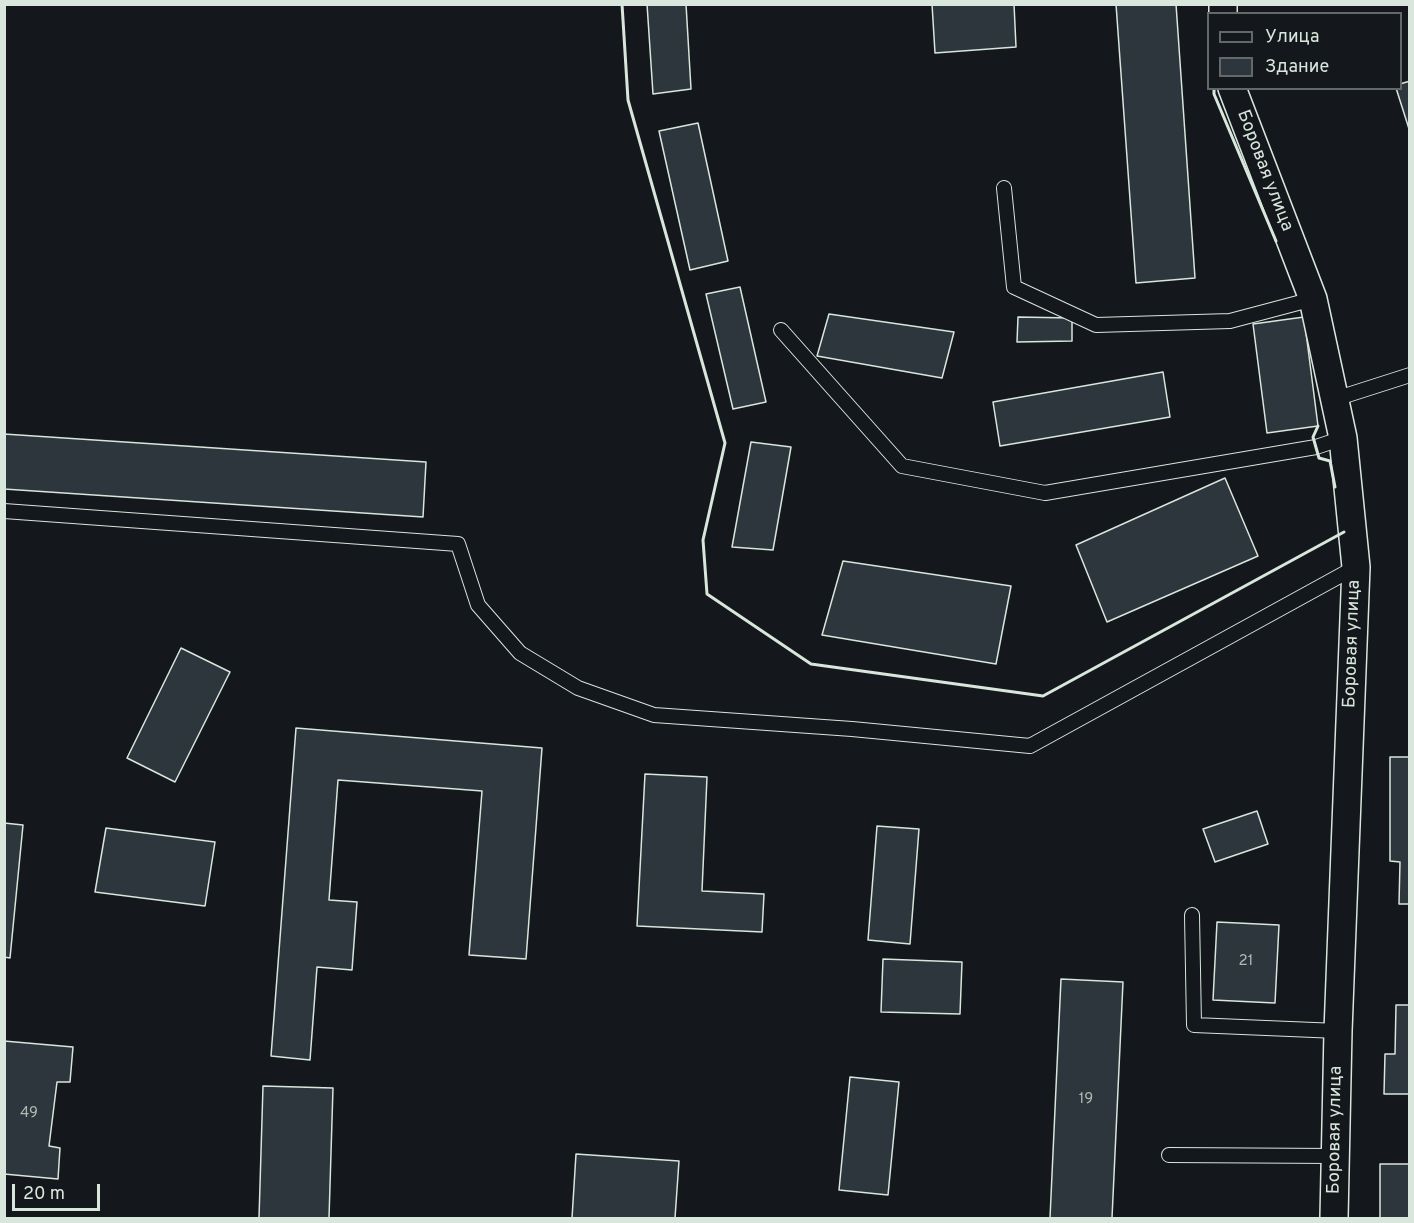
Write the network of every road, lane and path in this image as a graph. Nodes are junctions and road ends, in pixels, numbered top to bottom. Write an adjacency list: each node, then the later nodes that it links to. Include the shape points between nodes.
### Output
1 (1233, 90): 3 (street, Боровая улица)
2 (1004, 188): 3 (lane, via 1014,287 1096,325 1230,321)
3 (1312, 299): 6 (street, Боровая улица)
4 (781, 330): 7 (lane, via 902,466 1045,493 1316,447)
5 (1410, 375): 6 (lane)
6 (1335, 399): 7 (street, Боровая улица)
7 (1343, 438): 9 (street, Боровая улица)
8 (4, 512): 9 (lane, via 458,544 478,605 520,653 578,688 654,715 1030,746)
9 (1356, 567): 11 (street, Боровая улица)
10 (1192, 915): 11 (lane, via 1194,1025)
11 (1338, 1031): 13 (street, Боровая улица)
12 (1169, 1155): 13 (lane)
13 (1334, 1156): 14 (street, Боровая улица)
14 (1334, 1218)

